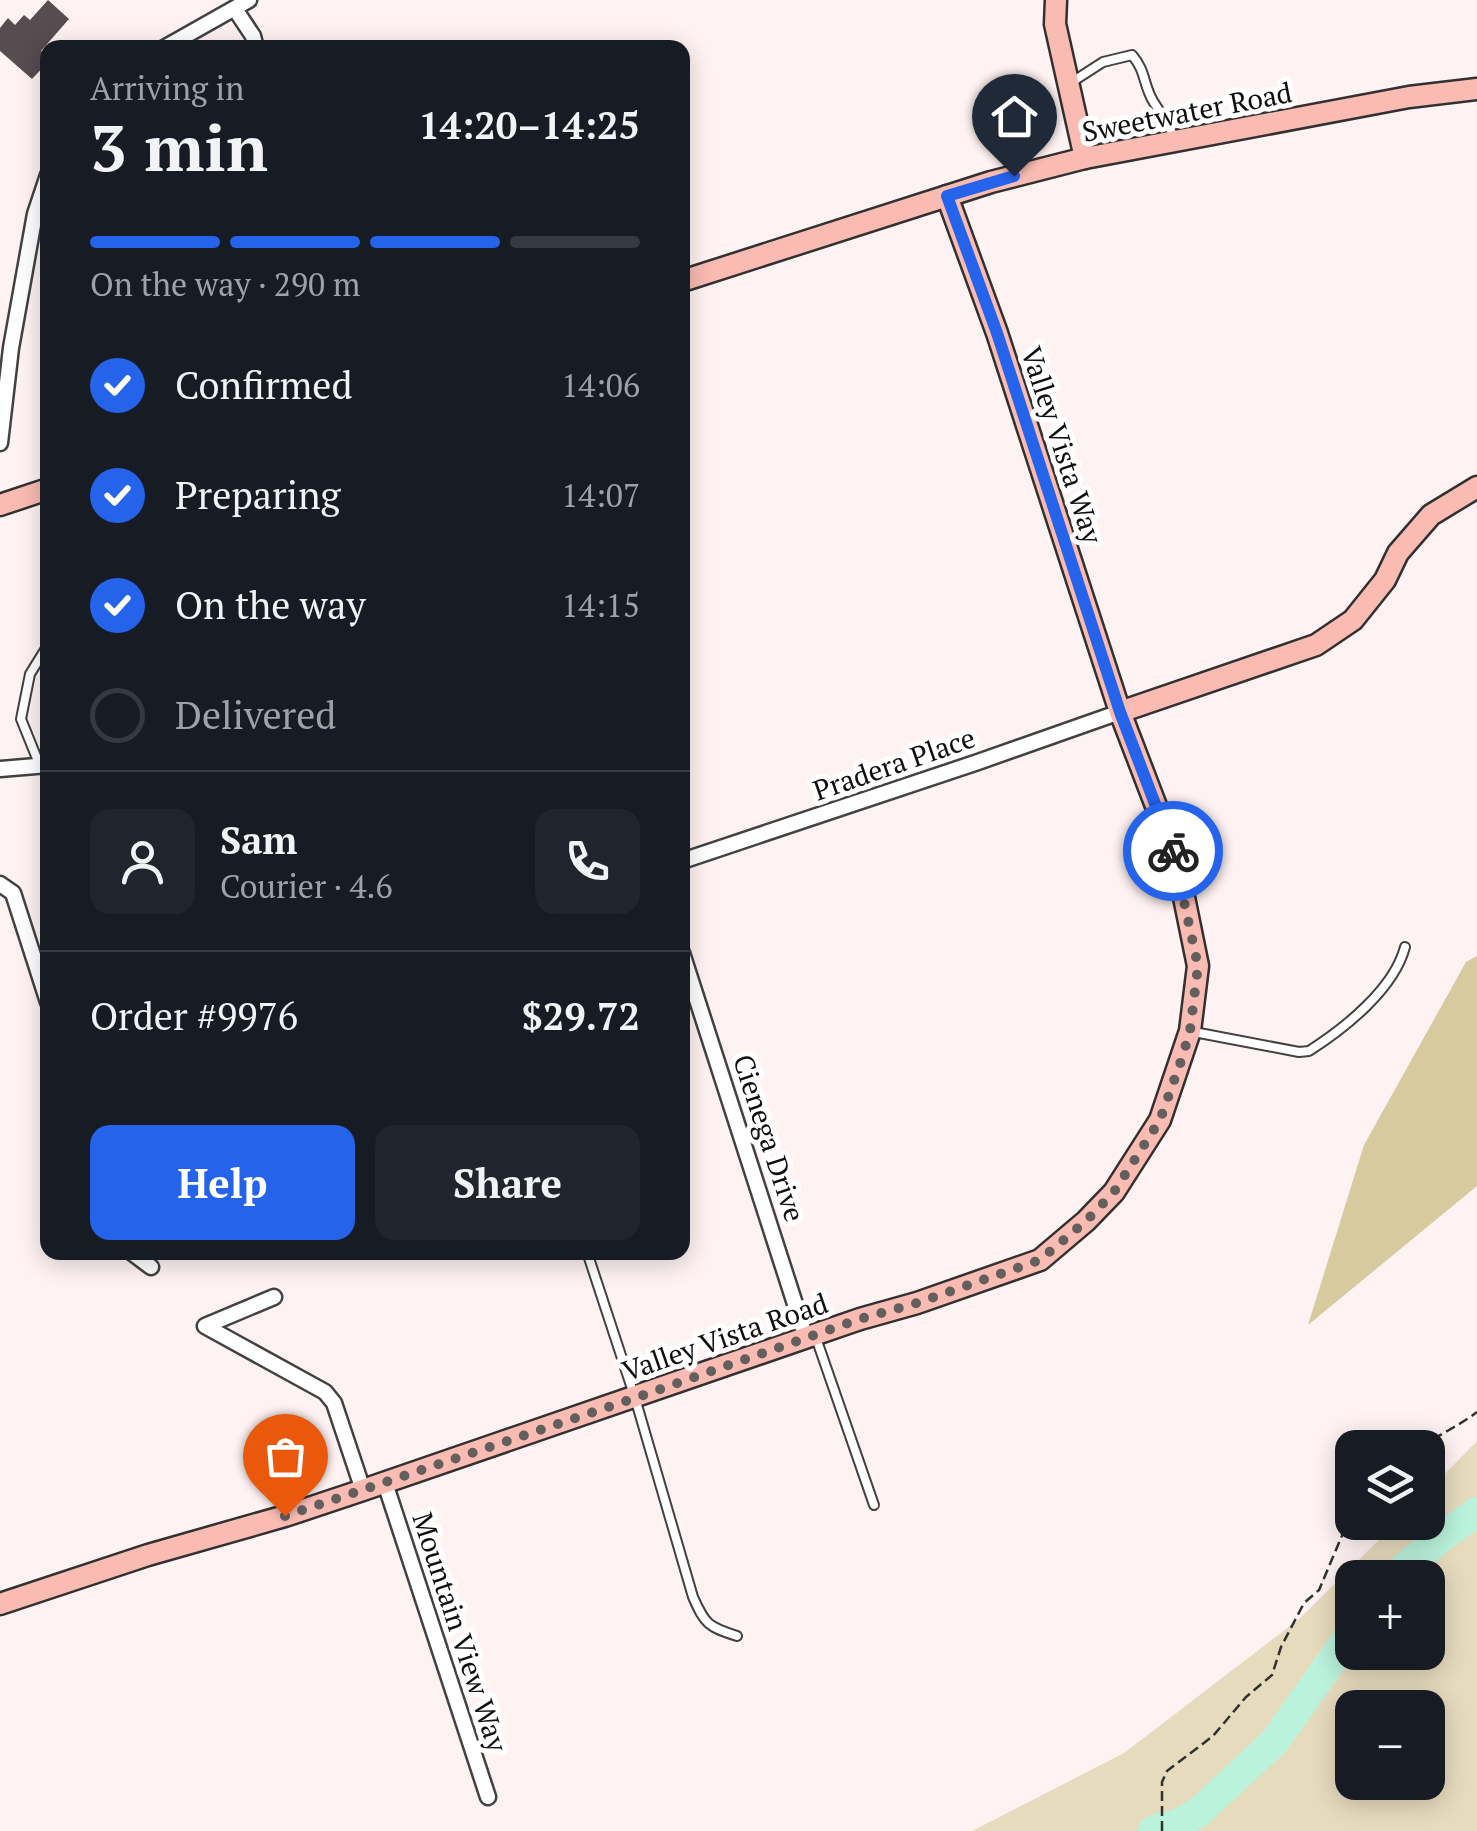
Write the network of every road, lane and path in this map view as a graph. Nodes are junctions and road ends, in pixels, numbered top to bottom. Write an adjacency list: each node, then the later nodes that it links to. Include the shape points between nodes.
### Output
1 (249, 0): 3 (street)
2 (1056, 0): 6 (street)
3 (235, 9): 4 (street); 5 (street)
4 (179, 40)
5 (254, 40)
6 (1069, 84): 8 (lane, via 1103,62 1132,55); 9 (street)
7 (1477, 89): 8 (street, Sweetwater Road)
8 (1175, 141): 9 (street, Sweetwater Road)
9 (1085, 158): 10 (street, Sweetwater Road)
10 (947, 196): 12 (street, Sweetwater Road); 18 (street, Valley Vista Way)
11 (40, 199): 13 (street)
12 (690, 278)
13 (0, 443)
14 (1477, 487): 18 (street, via 1431,515 1353,620 1316,646)
15 (40, 492): 16 (street)
16 (0, 505)
17 (40, 658): 19 (lane, via 21,719)
18 (1120, 712): 22 (street, Pradera Place); 27 (street, Valley Vista Road, via 1176,858 1198,966)
19 (40, 758)
20 (40, 766): 21 (street)
21 (0, 768)
22 (690, 858)
23 (0, 884): 25 (street, via 14,893)
24 (1405, 947): 27 (lane, via 1383,991 1310,1050)
25 (40, 976)
26 (690, 977): 32 (street, Cienega Drive)
27 (1190, 1031): 32 (street, Valley Vista Road, via 1160,1120 1114,1192 1040,1260)
28 (142, 1260): 30 (street)
29 (590, 1260): 33 (lane)
30 (151, 1266)
31 (274, 1297): 37 (street, via 205,1326 324,1392 334,1403)
32 (811, 1337): 33 (street, Valley Vista Road); 38 (lane)
33 (635, 1398): 36 (street, Valley Vista Road); 41 (lane, via 693,1596 713,1629)
34 (1477, 1412): 35 (path)
35 (1445, 1432)
36 (385, 1483): 37 (street, Valley Vista Road); 42 (street, Mountain View Way)
37 (363, 1490): 40 (street, Valley Vista Road)
38 (874, 1505)
39 (1340, 1540): 43 (path, via 1272,1674 1213,1736 1168,1771)
40 (0, 1604)
41 (737, 1636)
42 (488, 1797)
43 (1162, 1831)

